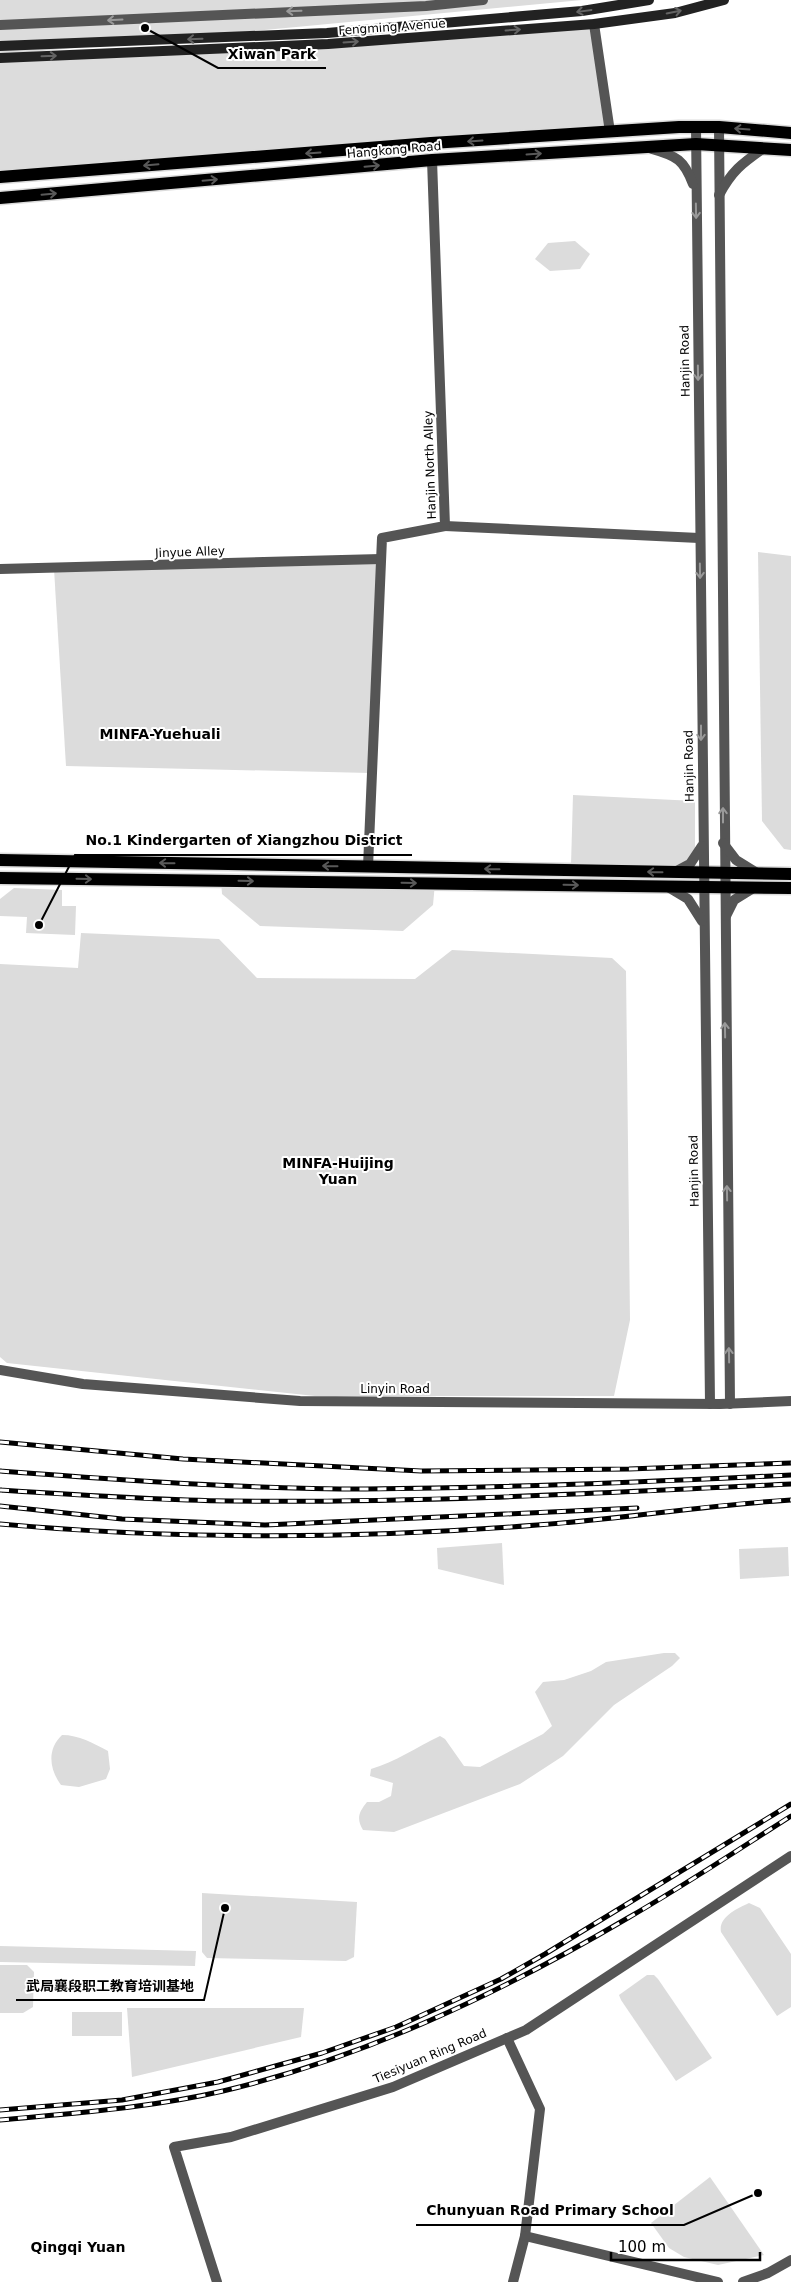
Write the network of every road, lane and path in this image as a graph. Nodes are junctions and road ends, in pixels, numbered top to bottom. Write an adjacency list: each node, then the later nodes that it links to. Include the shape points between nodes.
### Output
1 (483, 0): 5 (street, one-way to 5, via 426,6)
2 (649, 0): 6 (main road, Fengming Avenue, one-way to 6, via 582,11 327,33)
3 (724, 0): 4 (main road, Fengming Avenue, one-way to 3, via 675,13)
4 (594, 24): 7 (main road, Fengming Avenue, one-way to 4, via 328,44); 10 (street)
5 (0, 25)
6 (0, 46)
7 (0, 58)
8 (696, 127): 9 (main road, Hangkong Road); 10 (main road, Hangkong Road); 12 (street, Hanjin Road)
9 (719, 128): 11 (main road, Hangkong Road, one-way to 9); 13 (street)
10 (610, 132): 18 (main road, Hangkong Road, one-way to 18)
11 (791, 133)
12 (696, 144): 13 (main road, Hangkong Road); 14 (main road, Hangkong Road); 19 (street, Hanjin Road)
13 (718, 145): 15 (main road, Hangkong Road); 20 (street)
14 (647, 147): 17 (main road, Hangkong Road, one-way to 14); 19 (street, via 673,155 687,167)
15 (764, 148): 16 (main road, Hangkong Road); 20 (street, via 729,176)
16 (791, 150)
17 (432, 160): 21 (main road, Hangkong Road, one-way to 17); 22 (street, Hanjin North Alley)
18 (0, 177)
19 (696, 192): 23 (street, Hanjin Road, one-way to 23)
20 (719, 196): 26 (street, one-way to 20)
21 (0, 198)
22 (445, 526): 23 (street); 24 (street, Hanjin North Alley, via 382,538)
23 (699, 538): 27 (street, Hanjin Road, one-way to 27)
24 (381, 559): 25 (street, Jinyue Alley); 29 (street, Hanjin North Alley)
25 (0, 569)
26 (723, 842): 32 (street); 33 (street, via 736,860)
27 (702, 846): 30 (street, via 690,864); 31 (street, Hanjin Road)
28 (0, 860): 29 (main road, one-way to 28)
29 (368, 867): 30 (main road, one-way to 29)
30 (675, 872): 31 (main road)
31 (702, 872): 32 (main road); 37 (street, Hanjin Road)
32 (724, 873): 33 (main road); 38 (street)
33 (758, 873): 34 (main road)
34 (791, 874)
35 (0, 878): 36 (main road, one-way to 36)
36 (667, 886): 37 (main road); 42 (street, via 688,898)
37 (703, 887): 38 (main road); 42 (street, Hanjin Road)
38 (724, 887): 39 (main road); 41 (street)
39 (755, 887): 40 (main road); 41 (street, via 734,900)
40 (791, 888)
41 (724, 919): 46 (street, one-way to 41)
42 (703, 923): 45 (street, Hanjin Road)
43 (0, 1370): 45 (street, Linyin Road, via 82,1384 300,1401)
44 (791, 1401): 46 (street, Linyin Road)
45 (710, 1404): 46 (street, Linyin Road)
46 (730, 1404)
47 (791, 1856): 48 (street, Tiesiyuan Ring Road, via 526,2030)
48 (507, 2038): 49 (street, via 540,2109); 51 (street, Tiesiyuan Ring Road, via 393,2087 231,2137 174,2147)
49 (525, 2236): 52 (street); 53 (street)
50 (791, 2260): 54 (street)
51 (217, 2282)
52 (514, 2282)
53 (718, 2282)
54 (743, 2282)

